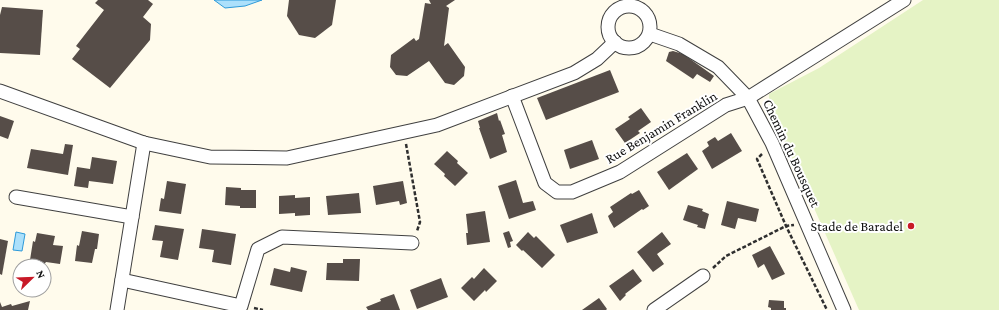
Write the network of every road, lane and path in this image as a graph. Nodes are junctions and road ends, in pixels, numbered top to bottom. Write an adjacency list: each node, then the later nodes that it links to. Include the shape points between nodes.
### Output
1 (904, 0): 7 (street, Chemin du Bousquet)
2 (628, 3): 3 (street, via 647,14 650,20); 4 (street, via 617,9 609,19 609,32)
3 (650, 34): 4 (street, via 645,42 634,48 623,47); 7 (street, Chemin du Bousquet, via 679,44 718,67)
4 (615, 42): 6 (street, via 597,59 574,73)
5 (0, 91): 9 (street)
6 (512, 96): 7 (street, Rue Benjamin Franklin, via 545,183 557,192 572,192 620,172 726,105); 8 (street, via 437,125)
7 (748, 98): 10 (street, Chemin du Bousquet)
8 (404, 132): 9 (street, via 287,158 210,157); 15 (path, via 420,222)
9 (144, 143): 12 (street)
10 (772, 143): 13 (street, Chemin du Bousquet); 14 (path, via 757,160)
11 (16, 198): 12 (street)
12 (132, 217): 17 (street)
13 (807, 224): 14 (path); 21 (street, Chemin du Bousquet)
14 (786, 226): 16 (path, via 726,256); 20 (path)
15 (412, 243): 17 (street, via 282,237 258,249 241,306)
16 (703, 276): 19 (street)
17 (122, 280): 18 (street)
18 (117, 310)
19 (654, 310)
20 (827, 310)
21 (844, 310)

